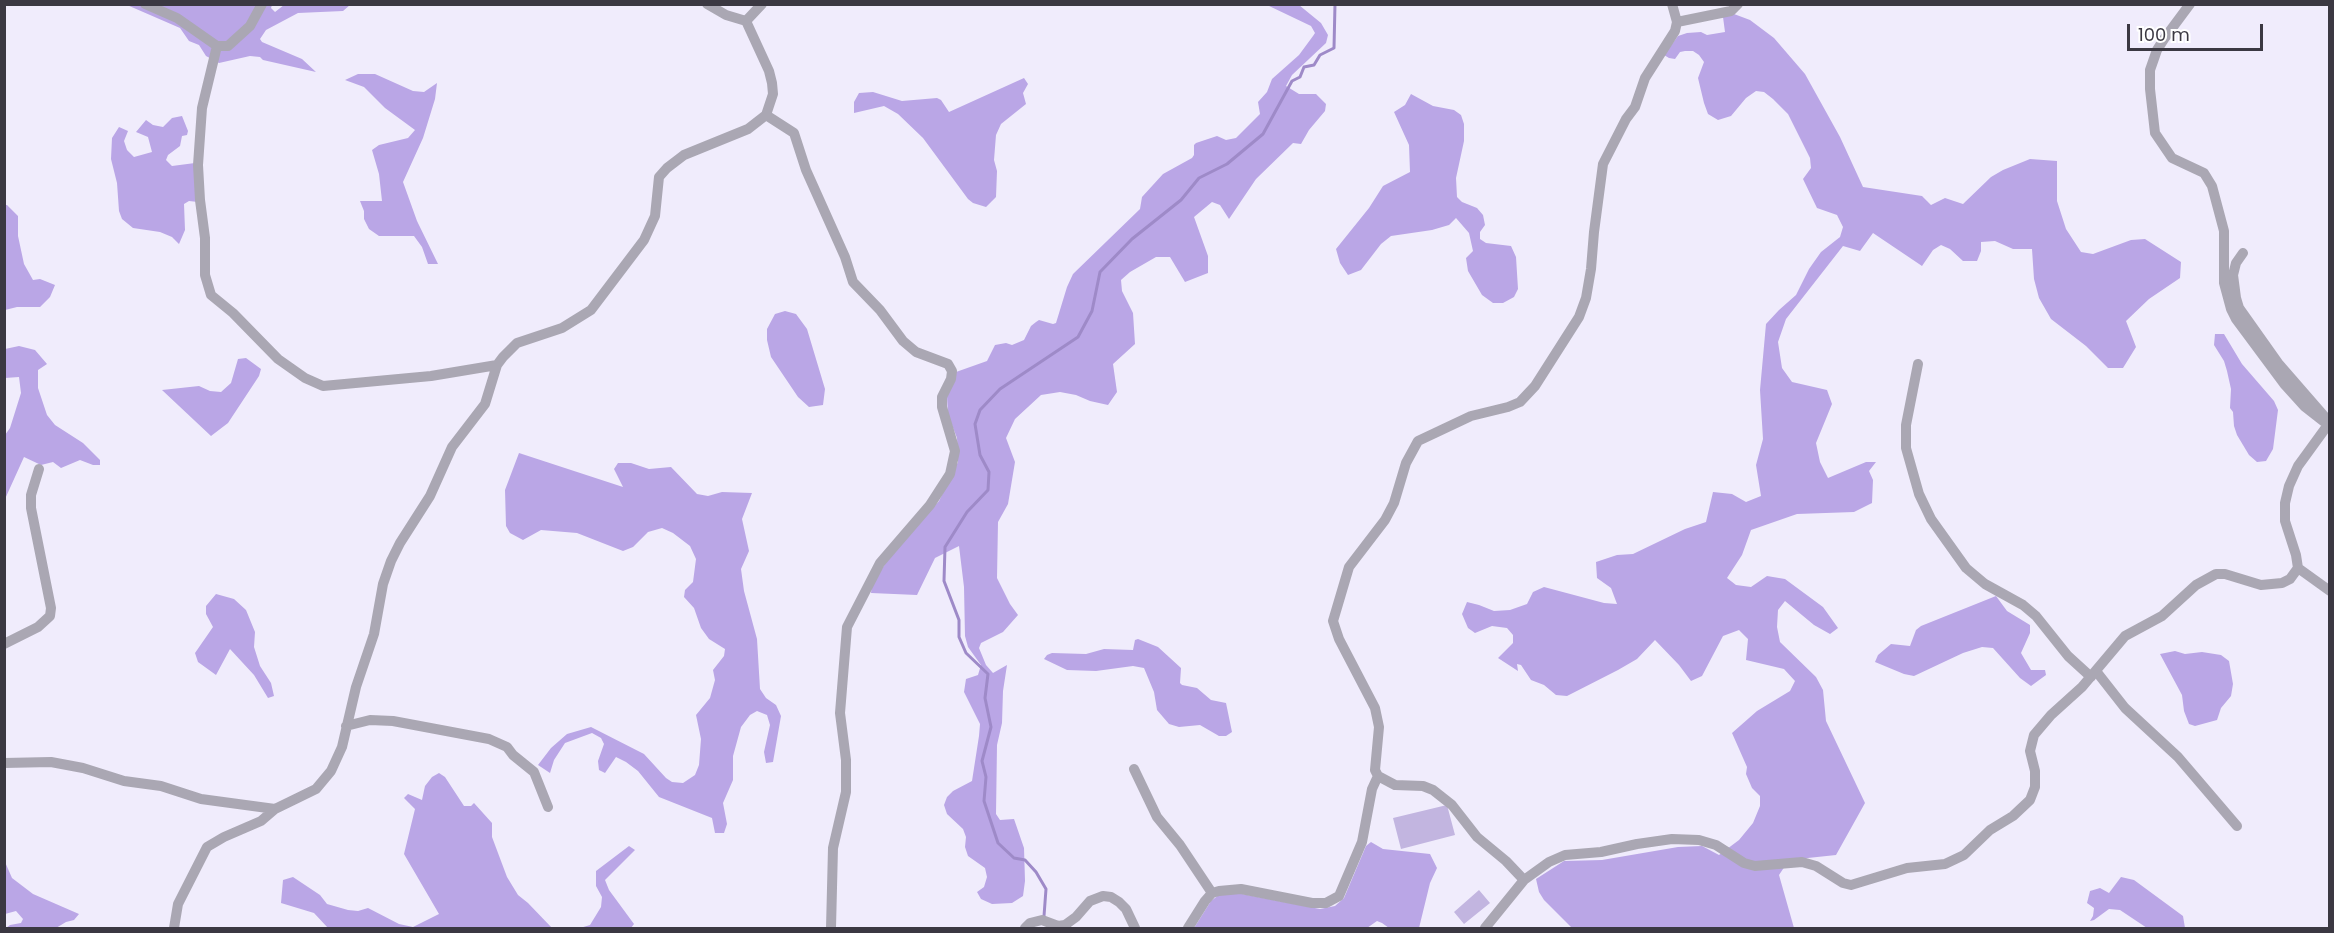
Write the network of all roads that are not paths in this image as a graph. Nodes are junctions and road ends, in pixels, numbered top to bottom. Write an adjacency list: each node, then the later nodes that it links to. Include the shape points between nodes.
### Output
1 (145, 4): 10 (street, via 177,18)
2 (262, 4): 10 (street, via 236,41)
3 (706, 4): 8 (street)
4 (762, 4): 8 (street)
5 (1672, 4): 9 (street)
6 (1738, 4): 9 (street, via 1731,11)
7 (2190, 4): 15 (street, via 2157,50 2150,70 2155,132 2172,158 2204,173 2212,186 2224,231 2224,283 2236,319 2285,385 2304,406)
8 (746, 21): 11 (street, via 772,83 773,94)
9 (1677, 22): 24 (street, via 1603,165 1586,298 1568,335 1520,402 1471,416 1418,441 1385,520 1349,567 1333,621 1375,708 1379,728 1375,770)
10 (217, 46): 14 (street, via 202,108 198,156 205,275 211,295 278,359 323,386)
11 (766, 115): 14 (street, via 748,129 684,155 667,168 659,177 655,216 644,240 591,310 562,328 517,343); 31 (street, via 794,133 853,282 903,341 916,352 948,364 952,371 942,407 955,451 954,464 930,505 880,563 847,627 840,713 846,792 833,848)
12 (2243, 253): 15 (street, via 2233,275 2239,308)
13 (1918, 364): 20 (street, via 1906,425 1906,448 1919,494 1931,519 1966,568 1985,584 2023,605 2068,656)
14 (498, 365): 21 (street, via 485,404 452,447 430,496 391,561 376,628)
15 (2328, 423): 17 (street, via 2298,466 2287,496 2286,527)
16 (39, 469): 19 (street, via 31,507 50,616 38,627)
17 (2298, 568): 18 (street); 20 (street, via 2290,579 2271,585 2251,583 2225,573 2206,578 2162,616 2125,636)
18 (2330, 591)
19 (4, 644)
20 (2093, 674): 27 (street, via 2173,752); 28 (street, via 2034,735 2030,751 2036,787 2030,800 1964,855 1946,864 1907,868 1851,885 1802,862 1755,867 1716,845 1699,840 1672,840 1565,855)
21 (346, 726): 25 (street, via 370,720 393,721 489,739 507,747 534,772); 26 (street, via 339,754 322,783)
22 (4, 763): 26 (street, via 51,762 124,781 161,786 201,799)
23 (1134, 769): 29 (street, via 1157,817)
24 (1378, 776): 28 (street, via 1395,785 1433,790); 29 (street, via 1362,842 1336,899 1312,903 1240,889)
25 (548, 807)
26 (275, 809): 30 (street, via 261,821 207,847 177,904)
27 (2237, 826)
28 (1524, 880): 35 (street)
29 (1212, 893): 34 (street)
30 (174, 928)
31 (831, 928)
32 (1025, 928): 33 (street, via 1042,920 1065,925 1090,901 1103,896 1111,897 1126,909)
33 (1135, 928)
34 (1188, 928)
35 (1485, 928)

